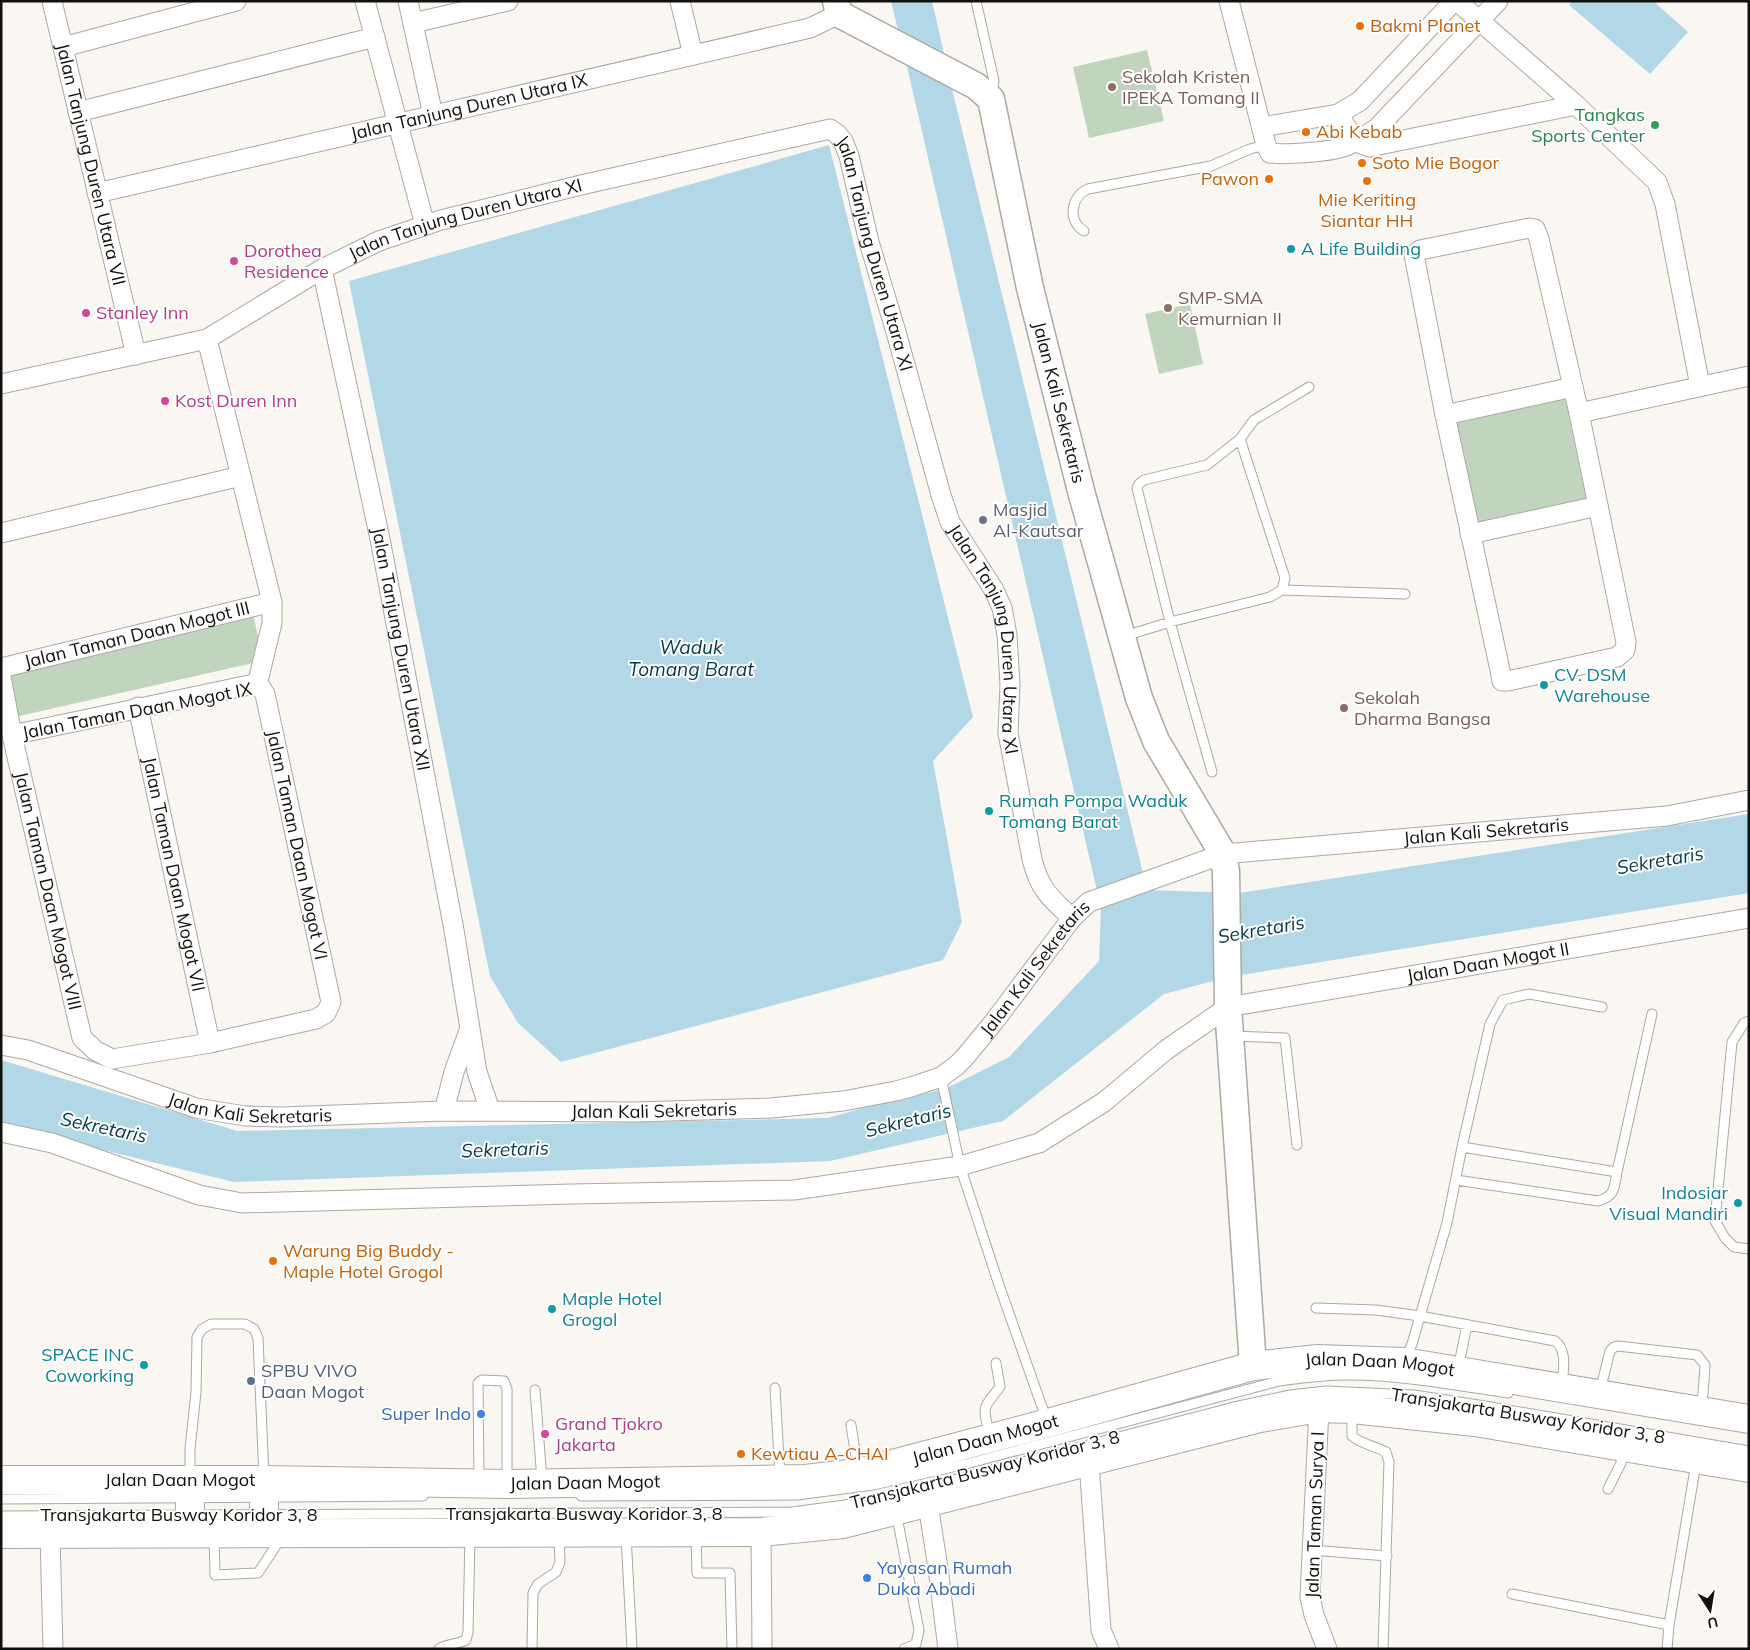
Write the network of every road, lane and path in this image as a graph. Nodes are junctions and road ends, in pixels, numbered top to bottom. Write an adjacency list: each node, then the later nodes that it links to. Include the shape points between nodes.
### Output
1 (52, 1): 16 (street, Jalan Tanjung Duren Utara VII)
2 (236, 1): 16 (street)
3 (365, 1): 15 (street)
4 (408, 1): 14 (street)
5 (508, 1): 14 (street)
6 (680, 1): 17 (street)
7 (986, 1): 11 (lane)
8 (1228, 1): 24 (street)
9 (1455, 1): 13 (street); 21 (street, via 1360,101)
10 (1498, 1): 13 (street)
11 (978, 5): 18 (lane, via 994,81)
12 (840, 11): 17 (street, Jalan Tanjung Duren Utara IX, via 810,28); 18 (street)
13 (1480, 22): 19 (street); 25 (street, via 1377,128)
14 (413, 23): 22 (street)
15 (375, 36): 20 (street); 23 (street)
16 (63, 47): 20 (street, Jalan Tanjung Duren Utara VII)
17 (693, 55): 22 (street, Jalan Tanjung Duren Utara IX)
18 (984, 93): 48 (street, Jalan Kali Sekretaris, via 1081,491)
19 (1576, 105): 25 (street, via 1369,147); 34 (street, via 1657,182 1661,191)
20 (78, 112): 26 (street, Jalan Tanjung Duren Utara VII)
21 (1338, 114): 24 (street); 25 (street)
22 (433, 115): 23 (street, Jalan Tanjung Duren Utara IX)
23 (398, 123): 26 (street, Jalan Tanjung Duren Utara IX); 27 (street)
24 (1264, 136): 25 (street, via 1270,153 1280,154 1342,148); 28 (lane, via 1211,166 1081,192 1073,215 1078,228)
25 (1356, 142)
26 (97, 193): 31 (street, Jalan Tanjung Duren Utara VII)
27 (425, 225): 29 (street, Jalan Tanjung Duren Utara XI, via 379,241); 57 (street, Jalan Tanjung Duren Utara XI, via 582,185 830,130 837,134 849,156 869,242 950,522 1002,608 1010,685 1008,733 1035,873 1041,886)
28 (1084, 231)
29 (322, 269): 30 (street, Jalan Tanjung Duren Utara XI); 63 (street, Jalan Tanjung Duren Utara XII, via 382,548 454,930)
30 (207, 339): 31 (street, Jalan Tanjung Duren Utara XI); 40 (street)
31 (136, 355): 33 (street, Jalan Tanjung Duren Utara XI)
32 (1749, 376): 34 (street)
33 (1, 384)
34 (1700, 386): 37 (street)
35 (1309, 387): 39 (lane, via 1254,420)
36 (1573, 387): 37 (street); 38 (street); 38 (street, via 1535,229 1420,250 1414,255 1414,261)
37 (1579, 412): 41 (street)
38 (1445, 415): 43 (street)
39 (1240, 439): 44 (lane, via 1285,578); 47 (lane, via 1207,464 1144,480 1137,488)
40 (241, 476): 42 (street); 46 (street)
41 (1598, 506): 43 (street); 43 (street, via 1625,650 1617,657 1512,681 1502,681)
42 (1, 533)
43 (1470, 534)
44 (1282, 590): 45 (lane); 47 (lane, via 1270,597)
45 (1405, 594)
46 (272, 602): 49 (street, Jalan Taman Daan Mogot III); 51 (street, via 272,623)
47 (1170, 622): 48 (lane); 54 (lane)
48 (1122, 637): 56 (street, Jalan Kali Sekretaris, via 1138,698 1156,741)
49 (1, 668)
50 (1, 676): 53 (street, Jalan Taman Daan Mogot VIII)
51 (259, 686): 52 (street, Jalan Taman Daan Mogot IX, via 254,684); 65 (street, Jalan Taman Daan Mogot VI, via 265,694 331,1002 326,1013 316,1018)
52 (138, 707): 53 (street, Jalan Taman Daan Mogot IX); 65 (street, Jalan Taman Daan Mogot VII)
53 (12, 735): 65 (street, Jalan Taman Daan Mogot VIII, via 82,1038 96,1051 112,1059)
54 (1212, 772)
55 (1749, 800): 56 (street, Jalan Kali Sekretaris, via 1667,816)
56 (1224, 863): 57 (street, Jalan Kali Sekretaris, via 1168,873 1089,902); 59 (street)
57 (1072, 918): 67 (street, Jalan Kali Sekretaris, via 965,1057)
58 (1749, 918): 59 (street, Jalan Daan Mogot II)
59 (1227, 999): 64 (street); 73 (street, via 1104,1102 1039,1143)
60 (1602, 1006): 72 (lane, via 1529,994 1503,1000 1490,1024)
61 (1652, 1014): 74 (lane)
62 (1749, 1021): 76 (lane, via 1744,1023 1732,1042 1715,1221 1734,1247)
63 (469, 1030): 68 (street, Jalan Tanjung Duren Utara XII, via 477,1072); 69 (street, Jalan Tanjung Duren Utara XII)
64 (1230, 1036): 71 (lane, via 1285,1038); 82 (street)
65 (210, 1042)
66 (1, 1044): 69 (street, Jalan Kali Sekretaris, via 217,1112 282,1117)
67 (941, 1079): 68 (street, Jalan Kali Sekretaris, via 882,1094 771,1108 634,1112); 73 (lane)
68 (490, 1110): 69 (street, Jalan Kali Sekretaris)
69 (444, 1111)
70 (1, 1132): 73 (street, via 52,1143 200,1195 242,1202 794,1190)
71 (1297, 1145)
72 (1462, 1147): 74 (lane); 75 (lane)
73 (960, 1166): 93 (lane)
74 (1617, 1172): 75 (lane, via 1614,1190 1608,1198 1598,1201)
75 (1456, 1180): 78 (lane, via 1447,1224)
76 (1749, 1249)
77 (1316, 1308): 78 (lane)
78 (1420, 1316): 79 (lane); 80 (lane)
79 (1467, 1325): 83 (lane); 85 (lane, via 1557,1343 1564,1355)
80 (1404, 1362): 82 (highway, Jalan Daan Mogot, via 1318,1359); 83 (highway, Jalan Daan Mogot)
81 (996, 1363): 95 (lane, via 1000,1387 984,1412)
82 (1253, 1366): 93 (highway, Jalan Daan Mogot)
83 (1458, 1370): 85 (highway, Jalan Daan Mogot)
84 (775, 1388): 103 (lane)
85 (1562, 1388): 88 (highway, Jalan Daan Mogot)
86 (536, 1390): 105 (lane)
87 (1514, 1394): 109 (lane, Transjakarta Busway Koridor 3, 8, via 1402,1378 1318,1376 1260,1385 966,1464 874,1485 797,1495)
88 (1599, 1394): 91 (highway, Jalan Daan Mogot); 91 (lane, via 1610,1351 1614,1347 1697,1355 1705,1365)
89 (1319, 1408): 90 (highway, Jalan Daan Mogot); 99 (highway, Jalan Daan Mogot, via 1260,1418); 136 (street, Jalan Taman Surya I, via 1310,1597)
90 (1352, 1409): 96 (highway, Jalan Daan Mogot, via 1475,1422); 124 (lane, via 1352,1436 1386,1452 1389,1462)
91 (1699, 1411): 92 (highway, Jalan Daan Mogot)
92 (1749, 1419)
93 (1048, 1423): 95 (highway, Jalan Daan Mogot)
94 (851, 1424): 101 (lane)
95 (990, 1438): 101 (highway, Jalan Daan Mogot)
96 (1624, 1446): 98 (highway, Jalan Daan Mogot); 107 (lane, via 1621,1463)
97 (1749, 1451): 114 (lane, Transjakarta Busway Koridor 3, 8, via 1414,1395 1326,1391 1234,1407 891,1496 792,1512)
98 (1697, 1458): 100 (highway, Jalan Daan Mogot); 126 (lane)
99 (1089, 1462): 111 (highway, Jalan Daan Mogot); 135 (street, via 1101,1630)
100 (1749, 1468)
101 (858, 1473): 103 (highway, Jalan Daan Mogot)
102 (1, 1480): 113 (highway, Jalan Daan Mogot)
103 (780, 1480): 105 (highway, Jalan Daan Mogot)
104 (479, 1483): 106 (highway, Jalan Daan Mogot); 106 (lane, via 478,1383 482,1380 504,1382 507,1389); 114 (highway, Jalan Daan Mogot)
105 (542, 1483): 106 (highway, Jalan Daan Mogot)
106 (508, 1484)
107 (1608, 1489)
108 (434, 1496): 114 (lane, Transjakarta Busway Koridor 3, 8)
109 (571, 1496)
110 (1, 1499): 113 (lane, Transjakarta Busway Koridor 3, 8)
111 (928, 1504): 112 (highway, Jalan Daan Mogot); 134 (street)
112 (896, 1511): 119 (highway, Jalan Daan Mogot, via 843,1524); 133 (lane, via 920,1630 916,1644)
113 (195, 1512): 114 (highway, Jalan Daan Mogot); 114 (highway, Jalan Daan Mogot); 114 (lane, via 215,1575 258,1573); 114 (lane, via 190,1448 196,1392 196,1337 211,1324 245,1324 254,1329 258,1338); 115 (lane, Transjakarta Busway Koridor 3, 8); 122 (highway, Jalan Daan Mogot)
114 (268, 1512): 120 (highway, Jalan Daan Mogot)
115 (1, 1516)
116 (559, 1532): 117 (highway, Jalan Daan Mogot); 120 (highway, Jalan Daan Mogot); 129 (lane, via 560,1562 556,1572 538,1584 533,1593)
117 (626, 1532): 118 (highway, Jalan Daan Mogot); 130 (lane)
118 (696, 1532): 119 (highway, Jalan Daan Mogot); 131 (lane, via 697,1573 730,1573)
119 (761, 1532): 132 (street)
120 (470, 1533): 128 (lane, via 466,1640 445,1644)
121 (1, 1534): 122 (highway, Jalan Daan Mogot)
122 (50, 1534): 127 (street)
123 (1324, 1551): 124 (lane)
124 (1387, 1556): 137 (lane)
125 (1512, 1594): 126 (lane)
126 (1669, 1625): 138 (lane)
127 (53, 1649)
128 (439, 1649)
129 (532, 1649)
130 (632, 1649)
131 (732, 1649)
132 (762, 1649)
133 (904, 1649)
134 (948, 1649)
135 (1109, 1649)
136 (1327, 1649)
137 (1384, 1649)
138 (1667, 1649)

